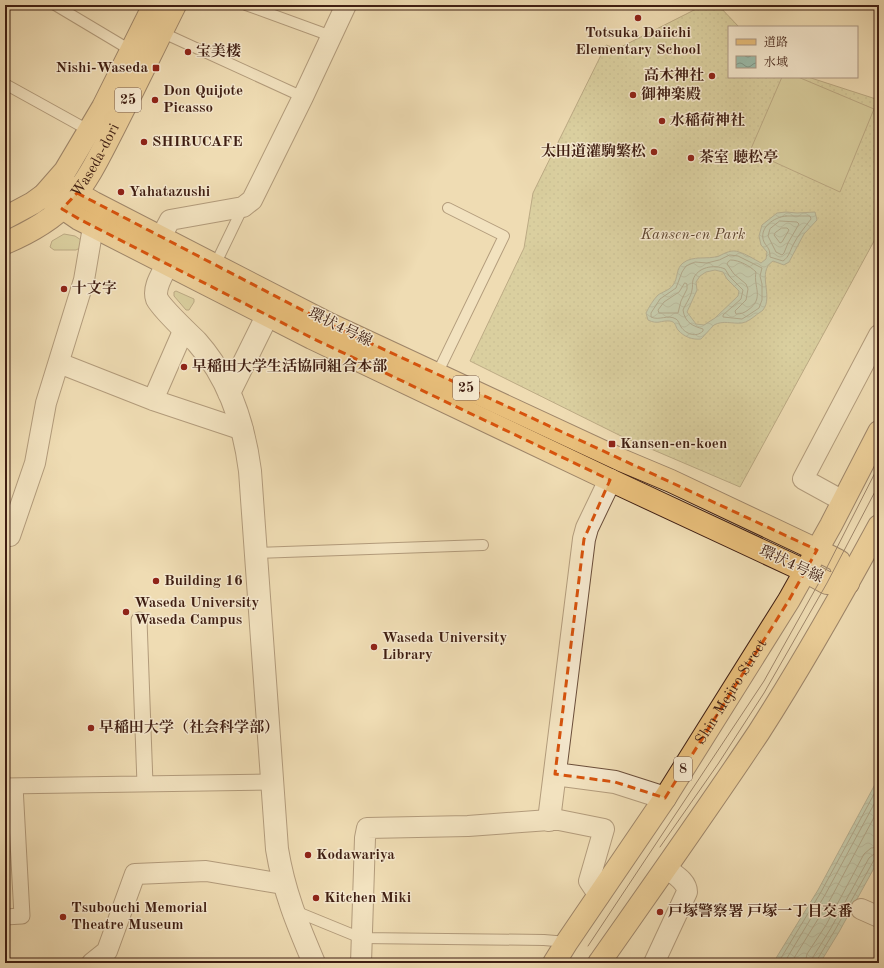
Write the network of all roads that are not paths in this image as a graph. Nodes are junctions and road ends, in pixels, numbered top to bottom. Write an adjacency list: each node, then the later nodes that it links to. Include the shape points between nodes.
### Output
1 (55, 5): 8 (lane)
2 (154, 5): 8 (main road, Waseda-dori / 25)
3 (174, 5): 6 (main road, Waseda-dori / 25)
4 (246, 5): 7 (lane)
5 (346, 5): 7 (street)
6 (161, 32): 10 (lane); 13 (main road, Waseda-dori / 25, via 123,112 94,167)
7 (331, 36): 10 (street)
8 (132, 51): 11 (main road, Waseda-dori / 25)
9 (5, 84): 11 (lane)
10 (303, 97): 15 (street)
11 (90, 131): 12 (main road, Waseda-dori / 25)
12 (59, 179): 13 (main road, 環状4号線 / 25); 14 (main road, Waseda-dori / 25)
13 (77, 192): 17 (main road, Waseda-dori / 25); 20 (main road, 環状4号線 / 25)
14 (44, 195): 17 (main road, 環状4号線 / 25); 18 (main road, Waseda-dori / 25)
15 (248, 204): 20 (street, via 170,220); 23 (lane)
16 (448, 208): 28 (lane, via 504,236)
17 (62, 209): 19 (main road, 環状4号線 / 25); 21 (main road, Waseda-dori / 25, via 47,221)
18 (5, 218)
19 (94, 227): 22 (main road, 環状4号線 / 25); 27 (street, via 84,280)
20 (161, 237): 23 (main road, 環状4号線 / 25)
21 (5, 243)
22 (167, 265): 24 (main road, 環状4号線 / 25); 25 (street, via 156,289 158,300)
23 (215, 265): 28 (main road, 環状4号線 / 25, via 329,324)
24 (267, 316): 29 (street); 30 (main road, 環状4号線 / 25)
25 (184, 329): 29 (street, via 210,359); 31 (street)
26 (879, 335): 35 (street, via 803,479)
27 (59, 363): 31 (street); 37 (street, via 46,403 35,463 10,536)
28 (437, 374): 30 (lane); 39 (main road, 環状4号線 / 25, via 621,460 671,480)
29 (229, 393): 32 (street)
30 (427, 394): 34 (main road, 環状4号線 / 25)
31 (153, 400): 32 (street)
32 (243, 430): 40 (street, via 250,471)
33 (879, 432): 35 (main road, Shin-Mejiro Street / 8)
34 (610, 480): 41 (main road, 環状4号線 / 25); 44 (street, via 587,528 584,540)
35 (843, 501): 39 (main road, Shin-Mejiro Street / 8)
36 (879, 526): 42 (main road)
37 (5, 535)
38 (483, 545): 40 (lane)
39 (817, 550): 41 (main road, Shin-Mejiro Street / 8); 42 (main road, 環状4号線 / 25, via 838,561)
40 (256, 553): 45 (street)
41 (805, 571): 42 (main road, 環状4号線 / 25, via 827,583); 48 (main road, Shin-Mejiro Street / 8)
42 (848, 583): 50 (main road, via 759,731)
43 (138, 620): 46 (street)
44 (554, 774): 48 (street, via 615,782); 49 (street)
45 (272, 782): 46 (street); 51 (street, via 277,849)
46 (145, 784): 47 (street)
47 (10, 786): 55 (street, via 22,916)
48 (665, 798): 52 (main road, Shin-Mejiro Street / 8)
49 (549, 820): 52 (street, via 604,829 589,881); 57 (street, via 468,826 367,828)
50 (666, 868): 63 (main road); 64 (street, via 684,882 687,892)
51 (283, 884): 54 (street); 59 (street, via 206,871 135,874 107,951)
52 (599, 896): 58 (main road, Shin-Mejiro Street / 8)
53 (861, 909): 56 (street)
54 (292, 910): 57 (lane); 60 (street)
55 (5, 917)
56 (879, 917)
57 (361, 938): 58 (lane); 61 (street)
58 (567, 942): 62 (main road, Shin-Mejiro Street / 8)
59 (92, 963)
60 (314, 963)
61 (361, 963)
62 (554, 963)
63 (600, 963)
64 (654, 963)

